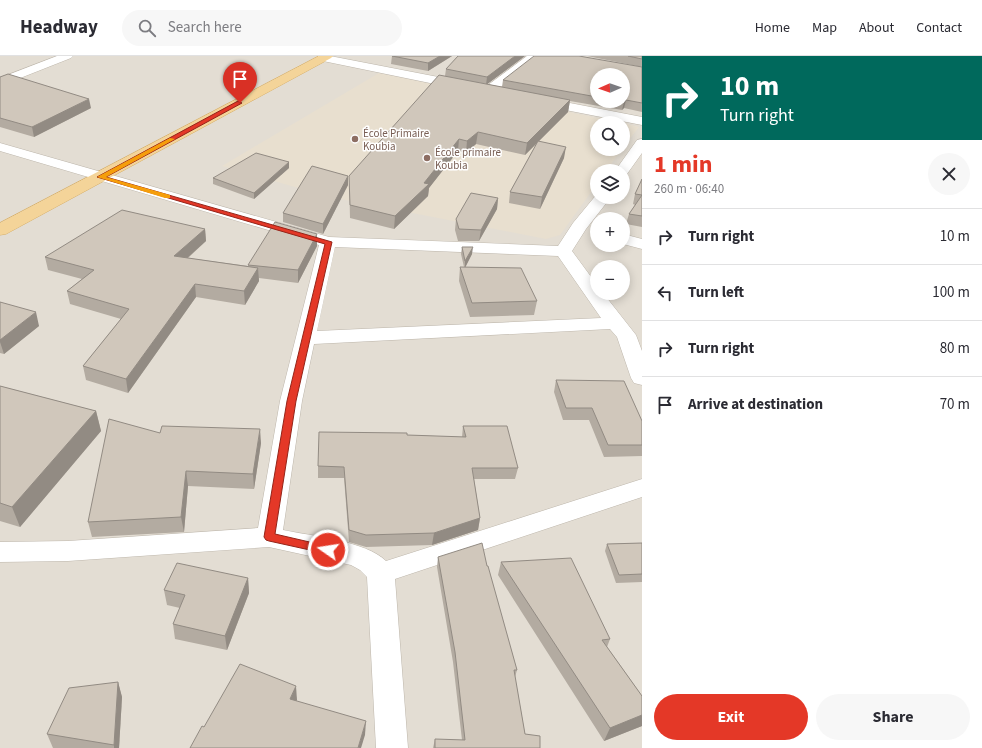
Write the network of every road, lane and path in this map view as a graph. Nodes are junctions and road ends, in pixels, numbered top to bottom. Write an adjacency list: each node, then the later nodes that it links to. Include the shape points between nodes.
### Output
1 (67, 56): 4 (street)
2 (534, 56): 5 (street)
3 (325, 57): 5 (street); 12 (main road)
4 (0, 82)
5 (488, 90): 6 (street)
6 (503, 93)
7 (525, 98): 8 (street)
8 (642, 121)
9 (642, 143): 11 (street)
10 (0, 147): 12 (street)
11 (627, 164)
12 (100, 177): 15 (main road); 18 (street)
13 (597, 204): 14 (street)
14 (579, 227): 16 (street); 20 (street)
15 (0, 230)
16 (590, 230)
17 (630, 241): 19 (street)
18 (328, 242): 20 (street); 22 (street)
19 (642, 244)
20 (563, 251): 21 (street)
21 (615, 323): 22 (street); 23 (street, via 626,335)
22 (306, 338): 25 (street, via 291,401)
23 (642, 378)
24 (642, 488): 27 (street)
25 (269, 537): 26 (street, via 68,551); 27 (street, via 357,556 370,562)
26 (0, 552)
27 (381, 573): 28 (street)
28 (392, 748)

